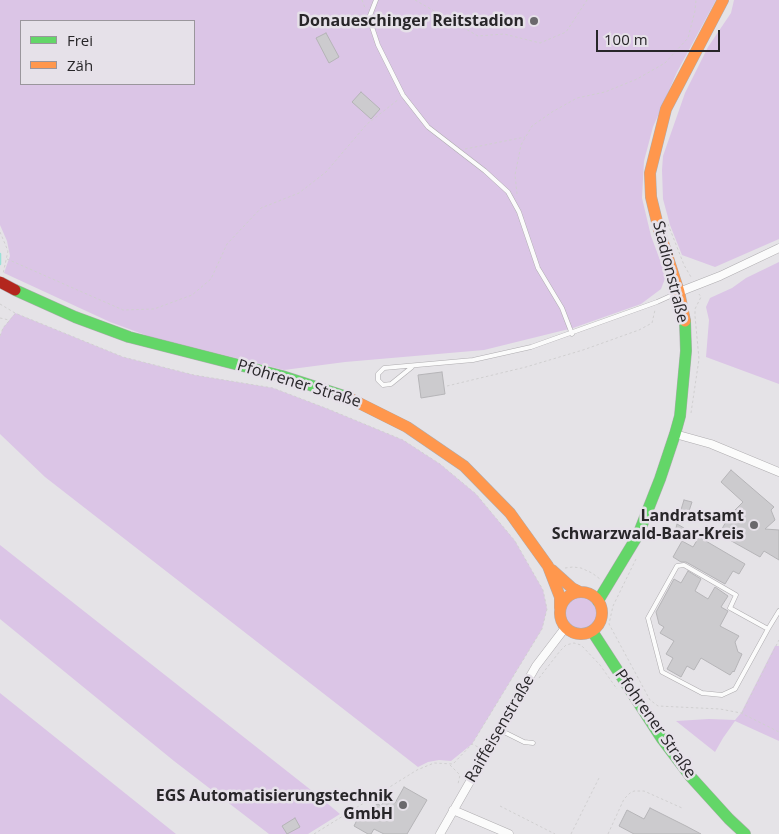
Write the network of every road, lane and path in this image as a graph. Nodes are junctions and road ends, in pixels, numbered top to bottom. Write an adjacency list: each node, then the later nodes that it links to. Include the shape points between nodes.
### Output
1 (376, 0): 6 (lane, via 369,18 378,45)
2 (415, 0): 3 (path, via 478,36 504,34 540,43 566,32)
3 (587, 0)
4 (696, 0): 7 (path, via 688,38 665,63 605,92 577,98 532,126)
5 (723, 0): 16 (main road, Stadionstraße, via 666,109 650,173 651,197 659,230)
6 (403, 95): 8 (lane, via 428,127); 13 (path, via 367,124 326,172 299,193 261,208 227,244 211,279 192,295 154,309 123,310)
7 (526, 137): 8 (path); 9 (path, via 521,145 515,175)
8 (458, 150): 22 (lane, via 508,192 519,212 538,268 562,308)
9 (517, 194)
10 (668, 223): 15 (path)
11 (0, 232): 13 (path, via 8,251)
12 (779, 248): 15 (street)
13 (7, 259): 14 (path)
14 (1, 281): 28 (main road, Pfohrener Straße, bridge, via 75,318 129,337 303,382 387,416 446,452 480,481 514,518)
15 (694, 287): 16 (street)
16 (679, 292): 17 (lane); 26 (main road, Stadionstraße, via 686,351 680,416)
17 (657, 302): 22 (lane); 25 (path, via 652,323 640,330 526,367)
18 (0, 304): 19 (path)
19 (15, 313): 21 (path); 45 (path, via 122,357 194,375 272,388 328,409 403,440 440,464 476,494 515,541 543,590 547,609 542,629)
20 (0, 318): 21 (path)
21 (9, 320): 23 (path)
22 (572, 334): 24 (lane, via 473,360)
23 (0, 336)
24 (412, 366): 24 (lane, via 384,368 378,374 378,380 383,385 390,384)
25 (447, 386)
26 (675, 434): 27 (street, via 710,444); 29 (main road, Stadionstraße, via 638,535)
27 (779, 472)
28 (551, 569): 29 (path, via 581,568); 30 (main road, Pfohrener Straße); 32 (main road, Pfohrener Straße, via 559,592)
29 (608, 586): 31 (main road, Stadionstraße)
30 (580, 592): 31 (main road); 32 (main road, via 568,597)
31 (598, 601): 36 (main road, via 602,614)
32 (560, 608): 34 (main road)
33 (779, 611): 35 (lane)
34 (564, 628): 36 (main road, via 579,634); 42 (street, Raiffeisenstraße, via 536,666)
35 (768, 629): 35 (lane, via 735,689 722,695 712,695 662,672 648,618 677,566 684,565 736,596 730,608)
36 (592, 632): 59 (main road, Pfohrener Straße, via 690,776)
37 (614, 635): 41 (path, via 650,700 658,706 720,709)
38 (779, 640): 41 (path)
39 (587, 652): 40 (path, via 581,645 566,645)
40 (535, 683)
41 (741, 714): 43 (path)
42 (500, 730): 44 (lane); 46 (street, Raiffeisenstraße)
43 (779, 732)
44 (533, 743)
45 (472, 744): 46 (path); 47 (path)
46 (486, 751): 52 (street, Raiffeisenstraße)
47 (450, 765): 49 (path, via 460,775); 53 (path, via 434,763 417,770)
48 (600, 776): 57 (path)
49 (458, 784)
50 (500, 806): 56 (path)
51 (682, 808): 58 (path, via 644,790 634,791 624,799)
52 (454, 810): 54 (street, Raiffeisenstraße); 55 (street)
53 (314, 834)
54 (440, 834)
55 (509, 834)
56 (555, 834)
57 (571, 834)
58 (608, 834)
59 (745, 834)

